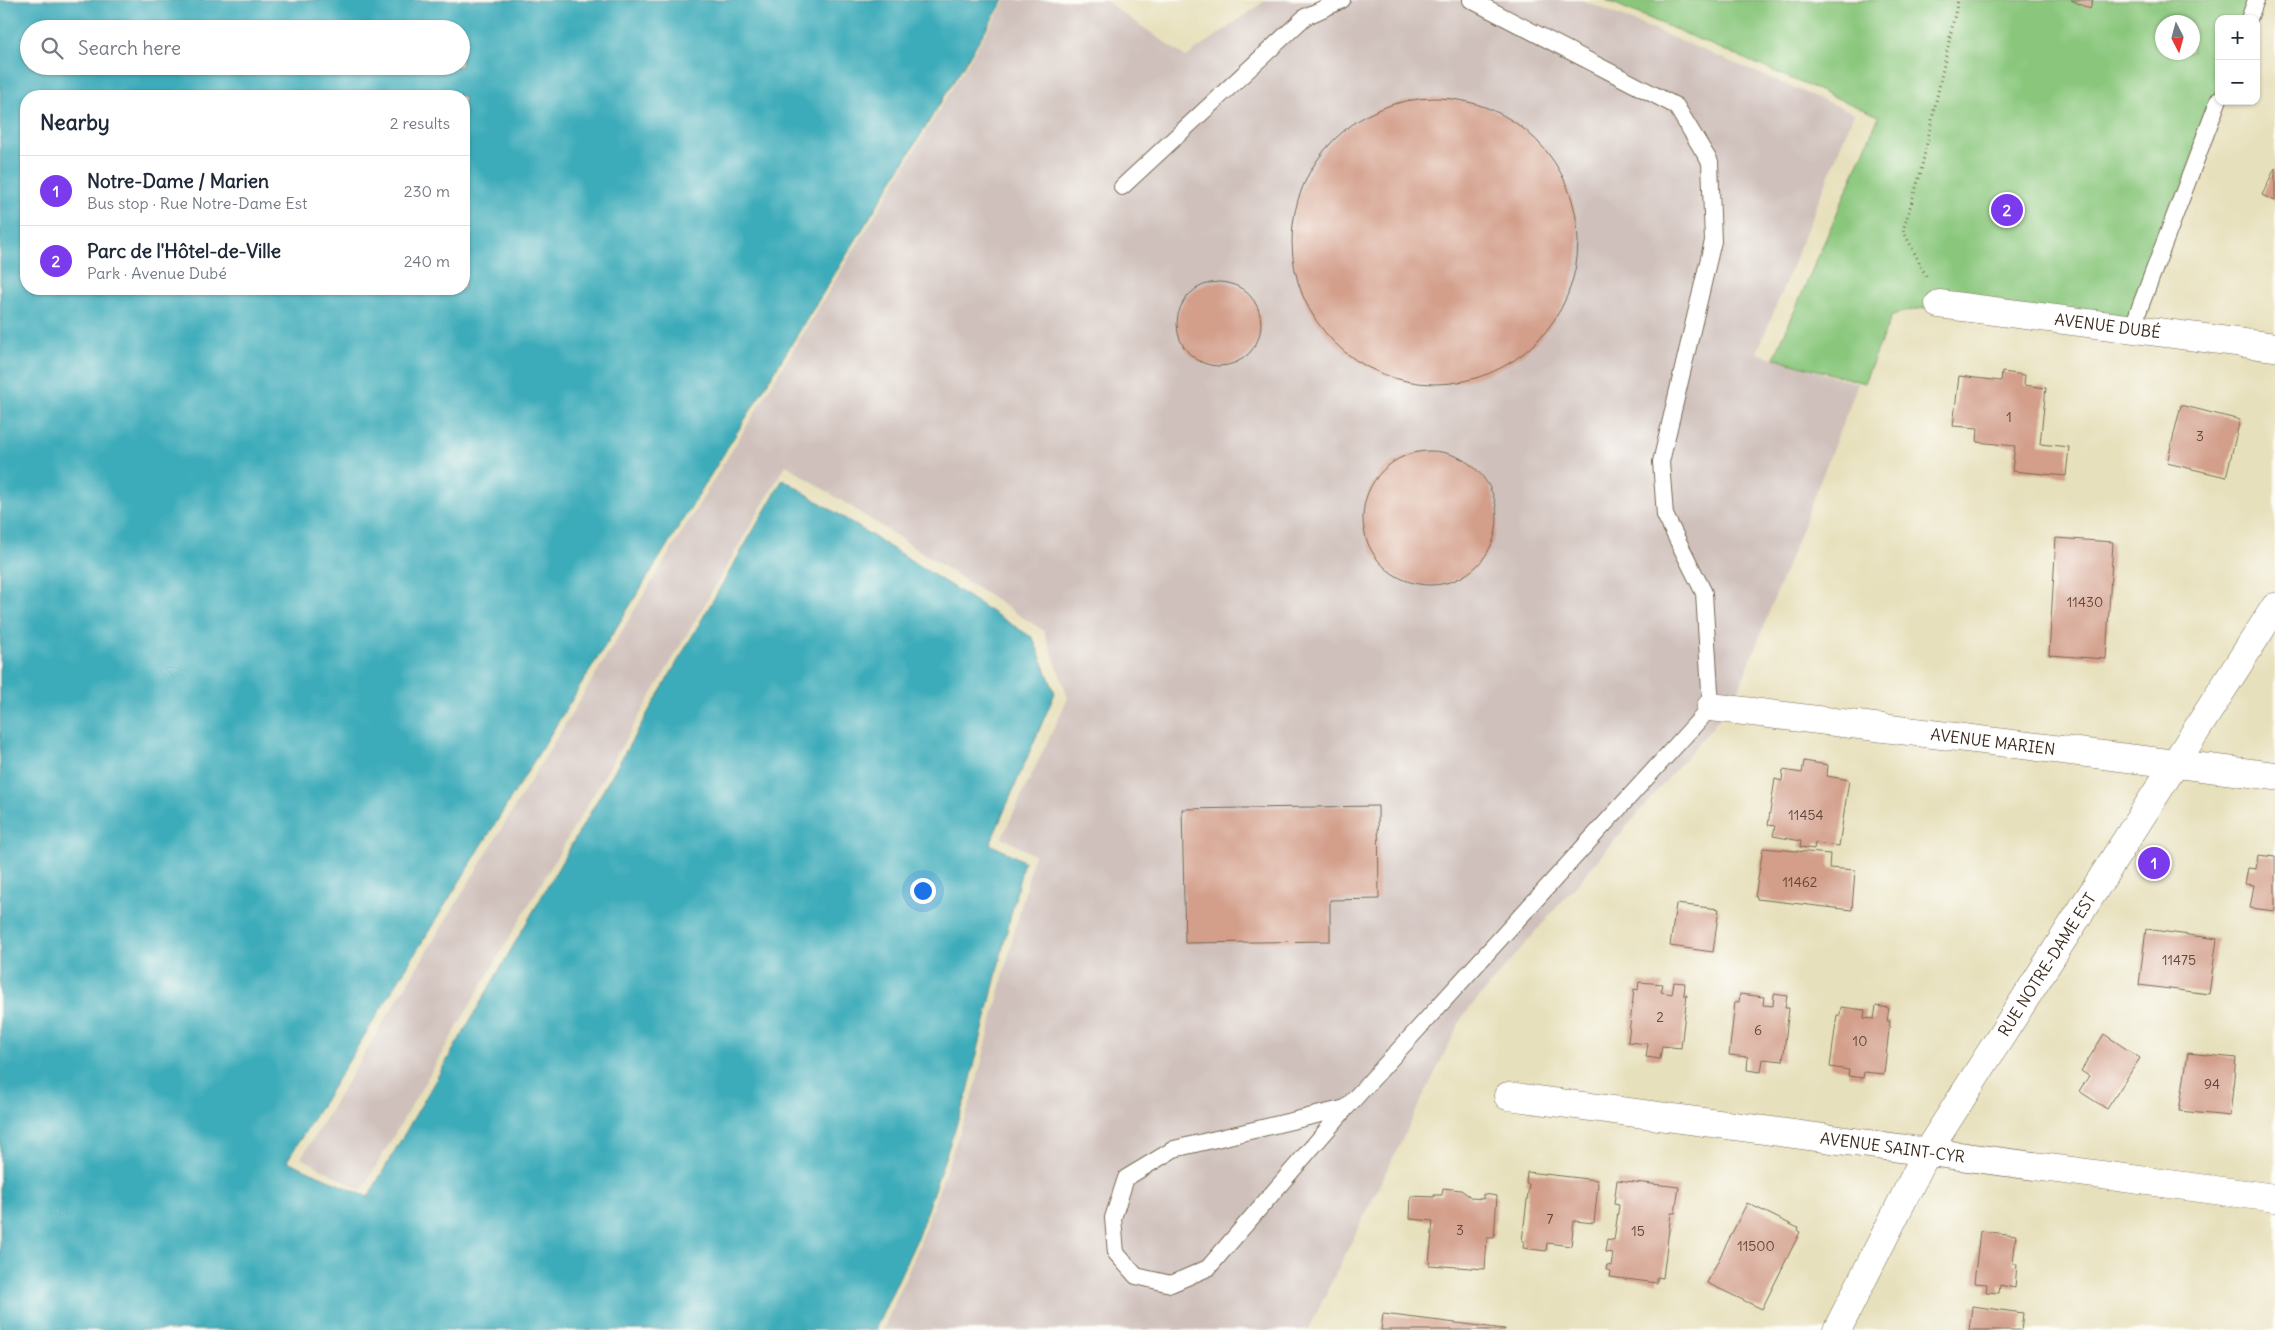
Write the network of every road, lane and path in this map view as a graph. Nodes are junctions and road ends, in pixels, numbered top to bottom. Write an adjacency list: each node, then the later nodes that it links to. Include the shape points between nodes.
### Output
1 (1342, 0): 7 (lane, via 1305,16)
2 (1471, 0): 12 (lane, via 1676,106 1710,162 1713,241 1661,462 1665,516 1704,593)
3 (1958, 0): 8 (path, via 1920,175 1903,230)
4 (2256, 0): 5 (lane)
5 (2250, 15)
6 (2217, 105): 9 (lane)
7 (1122, 187)
8 (1940, 304): 9 (street, AVENUE DUBÉ)
9 (2132, 328): 10 (street, AVENUE DUBÉ)
10 (2275, 346)
11 (2275, 607): 13 (street, RUE NOTRE-DAME EST)
12 (1711, 707): 13 (street, AVENUE MARIEN); 16 (lane)
13 (2175, 764): 14 (street, AVENUE MARIEN); 17 (street, RUE NOTRE-DAME EST)
14 (2275, 776)
15 (1508, 1096): 17 (street, AVENUE SAINT-CYR)
16 (1346, 1108): 16 (lane, via 1208,1268 1171,1284 1136,1276 1116,1252 1113,1218 1126,1178 1174,1149)
17 (1927, 1152): 18 (street, AVENUE SAINT-CYR); 19 (street, RUE NOTRE-DAME EST)
18 (2275, 1198)
19 (1837, 1330)

